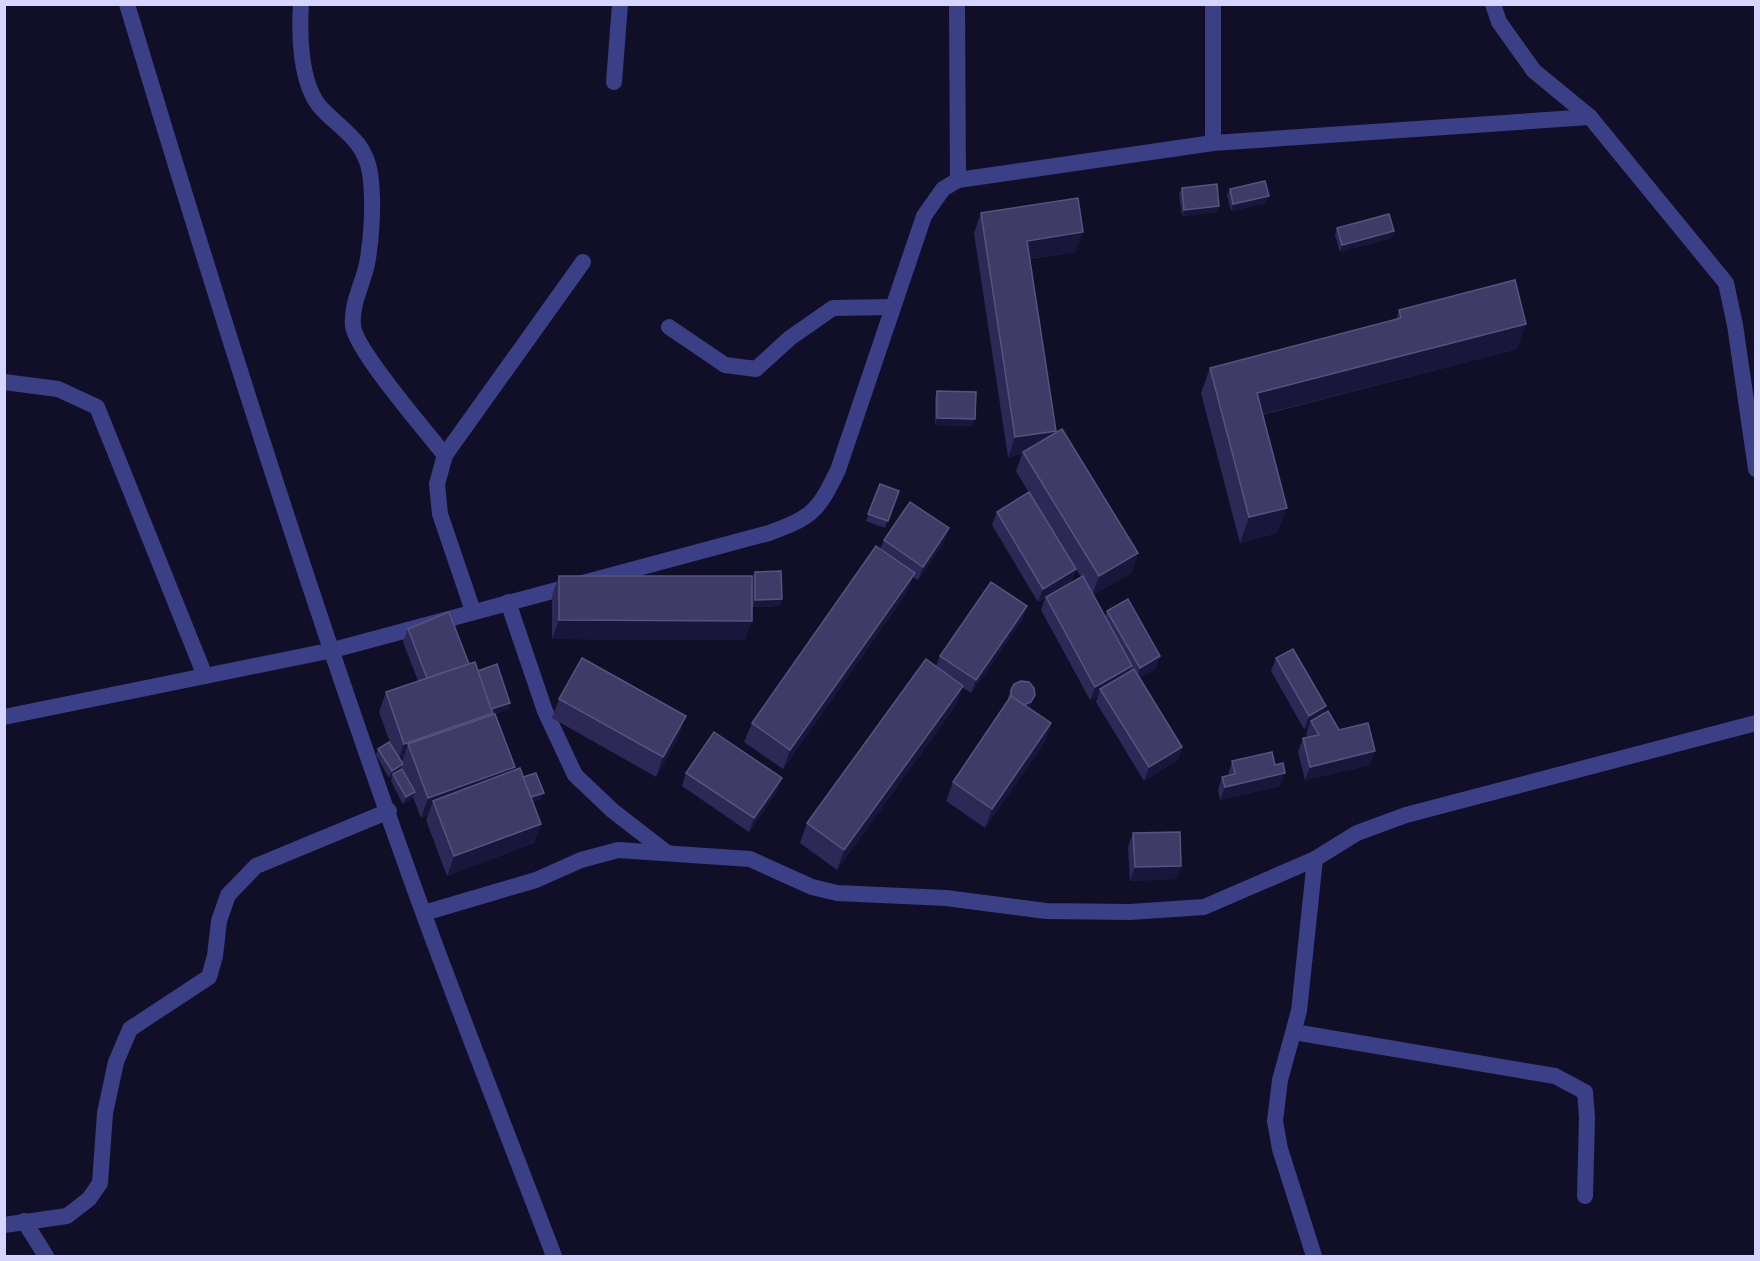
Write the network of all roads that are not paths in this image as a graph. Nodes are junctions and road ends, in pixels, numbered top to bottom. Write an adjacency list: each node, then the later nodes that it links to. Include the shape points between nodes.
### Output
1 (127, 4): 19 (street, via 222,319)
2 (301, 4): 15 (street, via 303,67 321,108 353,135 370,172 367,264 354,302 353,328 374,366)
3 (620, 4): 7 (street)
4 (957, 4): 10 (street)
5 (1213, 4): 9 (street)
6 (1493, 4): 8 (street, via 1499,22 1534,71)
7 (614, 82)
8 (1590, 117): 9 (street); 16 (street, via 1726,283)
9 (1213, 143): 10 (street)
10 (958, 180): 12 (street, via 943,189 924,216)
11 (583, 262): 15 (street)
12 (893, 307): 13 (street, via 833,308 790,338 756,369 725,364); 17 (street, via 837,470 821,503 802,521)
13 (669, 327)
14 (4, 382): 20 (street, via 58,389 97,407)
15 (445, 455): 18 (street, via 437,484 440,514)
16 (1755, 469)
17 (508, 602): 18 (street); 24 (street, via 545,711 575,776)
18 (474, 611): 19 (street)
19 (333, 650): 20 (street); 23 (street)
20 (205, 676): 21 (street)
21 (4, 717)
22 (1755, 723): 25 (street, via 1406,815 1357,832)
23 (389, 811): 26 (street); 29 (street, via 256,866 240,879 228,895 219,921 216,956 209,977 130,1029 116,1062 105,1113 100,1183 89,1199 67,1216)
24 (666, 852): 25 (street, via 750,859 812,887 837,893 1099,912 1204,907); 26 (street, via 618,850)
25 (1315, 859): 27 (street, via 1305,970)
26 (424, 914): 32 (street)
27 (1294, 1032): 28 (street, via 1555,1076 1585,1092); 33 (street, via 1280,1080 1275,1121)
28 (1585, 1196)
29 (24, 1221): 30 (street); 31 (street)
30 (4, 1225)
31 (46, 1257)
32 (554, 1257)
33 (1314, 1257)

